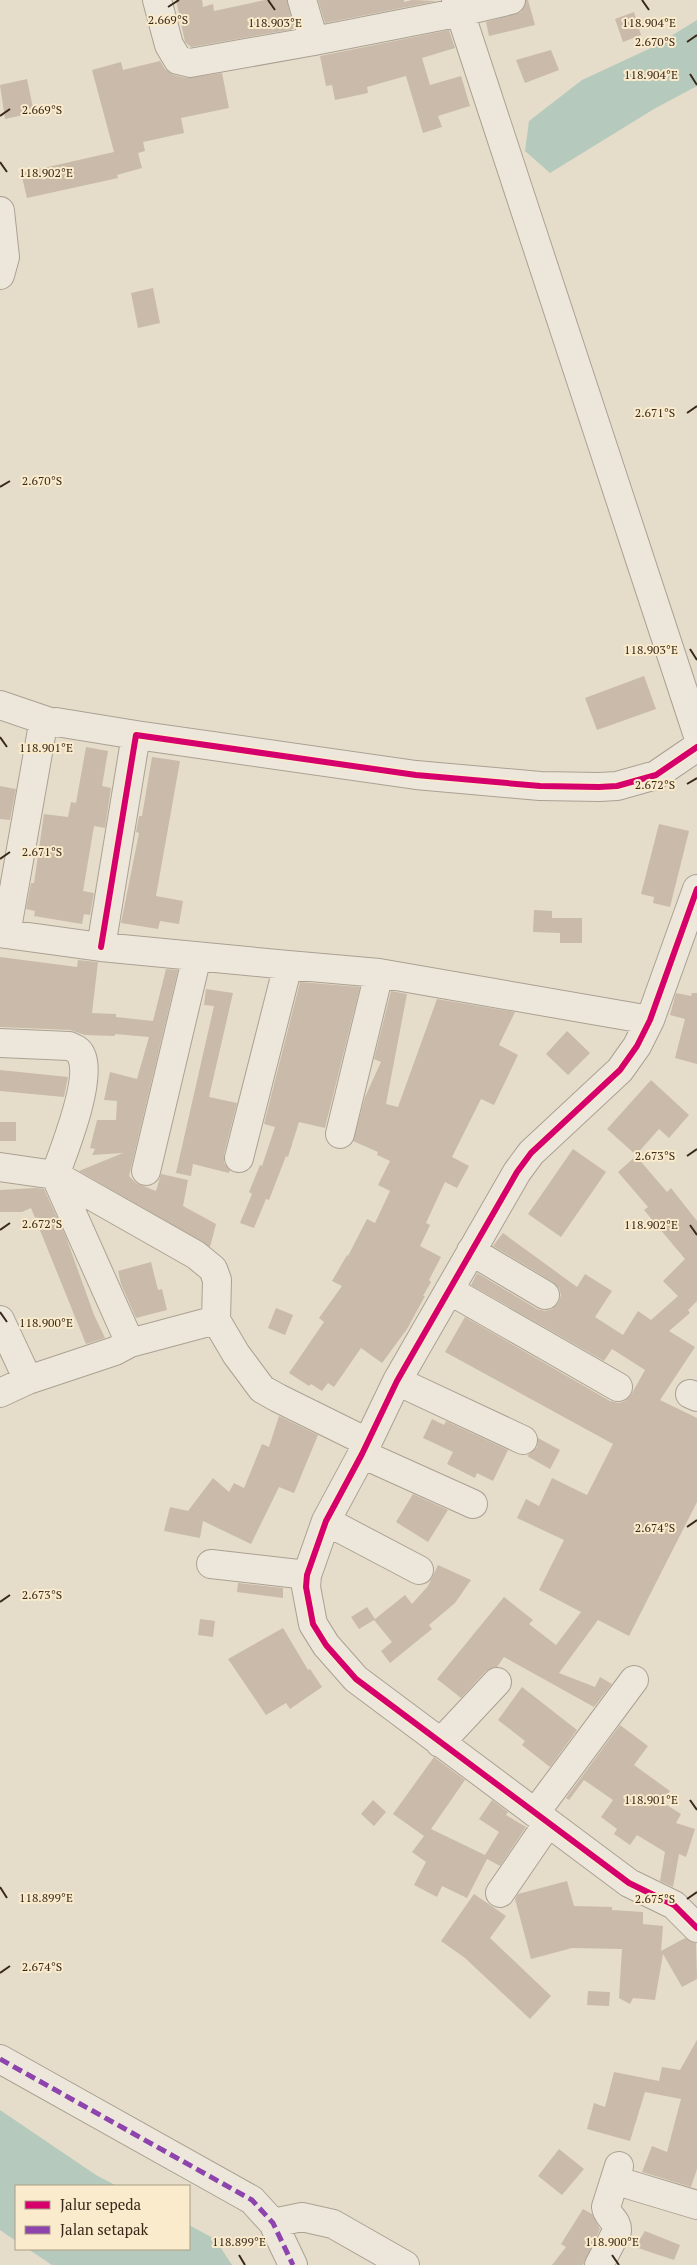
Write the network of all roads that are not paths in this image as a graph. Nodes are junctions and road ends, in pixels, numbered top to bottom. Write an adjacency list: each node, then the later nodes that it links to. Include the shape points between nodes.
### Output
1 (157, 0): 5 (street, via 169,45 182,62 203,62)
2 (302, 0): 5 (street)
3 (511, 0): 4 (street)
4 (458, 6): 5 (street); 10 (street)
5 (314, 41)
6 (0, 211): 7 (street, via 5,257)
7 (0, 275)
8 (0, 705): 9 (street)
9 (50, 722): 11 (street); 13 (street, via 41,735)
10 (693, 726): 11 (street, via 656,775 608,786 540,786 416,774)
11 (136, 735): 14 (street)
12 (697, 889): 18 (street)
13 (3, 933): 14 (street)
14 (101, 947): 15 (street)
15 (197, 956): 16 (street); 23 (street)
16 (288, 965): 17 (street); 21 (street)
17 (379, 973): 18 (street); 20 (street)
18 (650, 1020): 25 (street, via 620,1070 531,1153)
19 (0, 1043): 24 (street, via 69,1046 82,1056 84,1067 74,1124)
20 (340, 1134)
21 (239, 1158)
22 (0, 1167): 24 (street)
23 (146, 1171)
24 (55, 1175): 29 (street, via 185,1248 213,1269 218,1280); 30 (street)
25 (471, 1251): 26 (street); 27 (street)
26 (449, 1290): 32 (street); 33 (street)
27 (545, 1296)
28 (0, 1320): 31 (street)
29 (216, 1320): 30 (street); 36 (street, via 262,1389)
30 (130, 1343): 31 (street)
31 (28, 1380): 34 (street)
32 (397, 1380): 35 (street); 36 (street)
33 (618, 1387)
34 (0, 1392)
35 (523, 1440)
36 (364, 1448): 37 (street); 38 (street)
37 (473, 1504)
38 (326, 1520): 40 (street); 41 (street)
39 (211, 1564): 41 (street)
40 (419, 1570)
41 (307, 1575): 44 (street, via 306,1594 313,1624 326,1645 356,1679)
42 (634, 1680): 45 (street)
43 (498, 1682): 44 (street)
44 (440, 1743): 45 (street)
45 (541, 1818): 46 (street); 47 (street, via 629,1883)
46 (500, 1893)
47 (686, 1904): 48 (street)
48 (697, 1928)
49 (0, 2059): 51 (street, via 252,2200)
50 (697, 2205): 54 (street, via 623,2175 606,2207 617,2224 617,2231)
51 (272, 2223): 52 (street); 53 (street, via 302,2217 333,2224)
52 (293, 2265)
53 (405, 2265)
54 (599, 2265)

